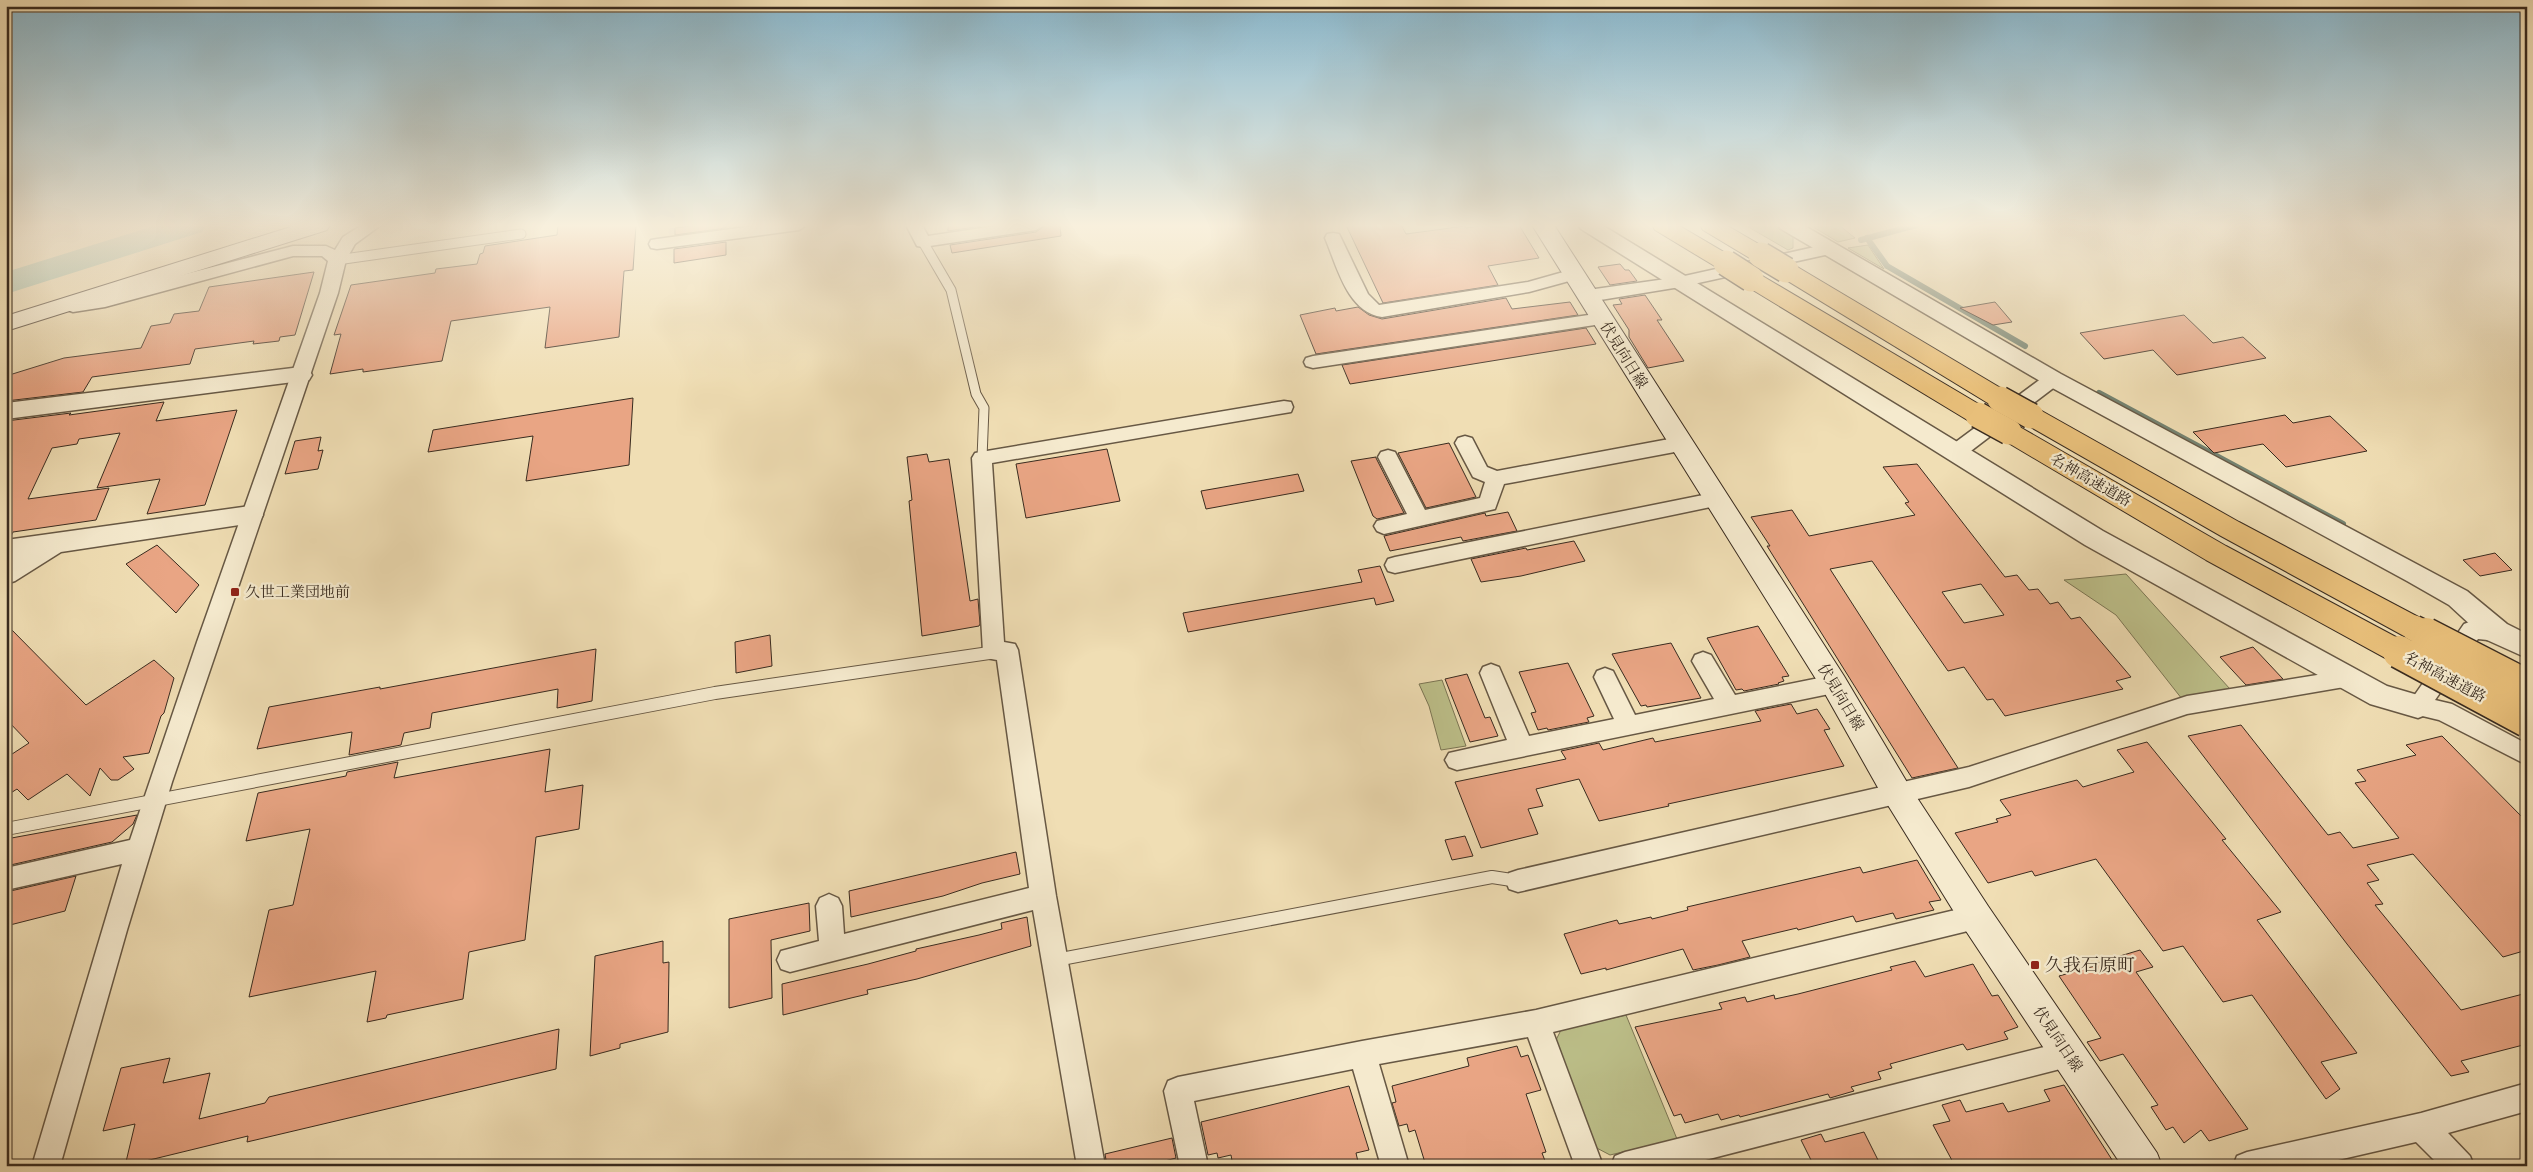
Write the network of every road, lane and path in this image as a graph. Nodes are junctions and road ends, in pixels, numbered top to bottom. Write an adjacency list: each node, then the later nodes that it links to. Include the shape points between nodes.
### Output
1 (145, 280): 14 (main road)
2 (185, 280): 14 (street, via 105,301)
3 (332, 280): 20 (street)
4 (945, 280): 28 (lane, via 951,290 976,394 984,408)
5 (1352, 280): 13 (street, via 1360,297 1374,310 1529,287)
6 (1578, 280): 13 (main road, 伏見向日線)
7 (1676, 280): 12 (street)
8 (1690, 280): 12 (street)
9 (1752, 280): 50 (highway, 名神高速道路, bridge, via 2216,553)
10 (1802, 280): 46 (highway, 名神高速道路, bridge, via 2230,530)
11 (1881, 280): 21 (street)
12 (1680, 282): 13 (street); 26 (street)
13 (1581, 285): 15 (main road, 伏見向日線)
14 (55, 308): 16 (main road)
15 (1602, 319): 17 (street); 25 (main road, 伏見向日線)
16 (6, 324)
17 (1360, 355): 18 (street); 19 (street)
18 (1313, 362)
19 (1369, 374)
20 (301, 375): 23 (street); 31 (street)
21 (2053, 379): 26 (street); 38 (street, via 2416,574 2458,598)
22 (1284, 407): 28 (street)
23 (6, 411)
24 (1465, 444): 29 (street, via 1480,472)
25 (1680, 444): 29 (street); 30 (main road, 伏見向日線)
26 (1956, 452): 44 (street, via 2094,538)
27 (1388, 457): 32 (street)
28 (982, 458): 40 (street)
29 (1496, 478): 32 (street, via 1488,504)
30 (1718, 499): 36 (street); 45 (main road, 伏見向日線)
31 (250, 515): 34 (street); 56 (street)
32 (1419, 518): 33 (street)
33 (1384, 526)
34 (60, 543): 35 (street); 37 (street)
35 (6, 550)
36 (1395, 565)
37 (6, 574)
38 (2496, 632): 39 (street); 48 (street, via 2472,630); 49 (street)
39 (2527, 647)
40 (1000, 651): 56 (lane, via 715,693); 61 (street)
41 (1703, 661): 47 (street)
42 (1491, 673): 52 (street)
43 (1605, 678): 51 (street)
44 (2348, 679): 48 (street, via 2380,696); 55 (street, via 2187,705 1969,776)
45 (1834, 684): 47 (street); 55 (main road, 伏見向日線)
46 (2527, 686)
47 (1729, 705): 51 (street)
48 (2418, 706): 49 (street)
49 (2444, 711): 53 (street)
50 (2527, 721)
51 (1629, 726): 52 (street)
52 (1522, 747): 54 (street)
53 (2527, 755)
54 (1457, 760)
55 (1897, 793): 60 (street); 63 (main road, 伏見向日線)
56 (155, 801): 57 (lane); 58 (street)
57 (6, 829)
58 (138, 849): 59 (street); 72 (street)
59 (6, 879)
60 (1518, 881): 66 (lane, via 1492,877)
61 (1043, 896): 64 (street); 66 (street)
62 (829, 906): 64 (street)
63 (1976, 917): 67 (street); 69 (main road, 伏見向日線)
64 (833, 950): 65 (street)
65 (790, 960)
66 (1055, 960): 73 (street)
67 (1536, 1023): 68 (street); 76 (street)
68 (1362, 1054): 74 (street, via 1178,1092); 75 (street)
69 (2068, 1054): 77 (street); 78 (main road, 伏見向日線)
70 (2527, 1097): 71 (street)
71 (2420, 1127): 79 (street); 80 (street)
72 (46, 1166)
73 (1091, 1166)
74 (1194, 1166)
75 (1395, 1166)
76 (1589, 1166)
77 (1625, 1166)
78 (2144, 1166)
79 (2247, 1166)
80 (2460, 1166)

